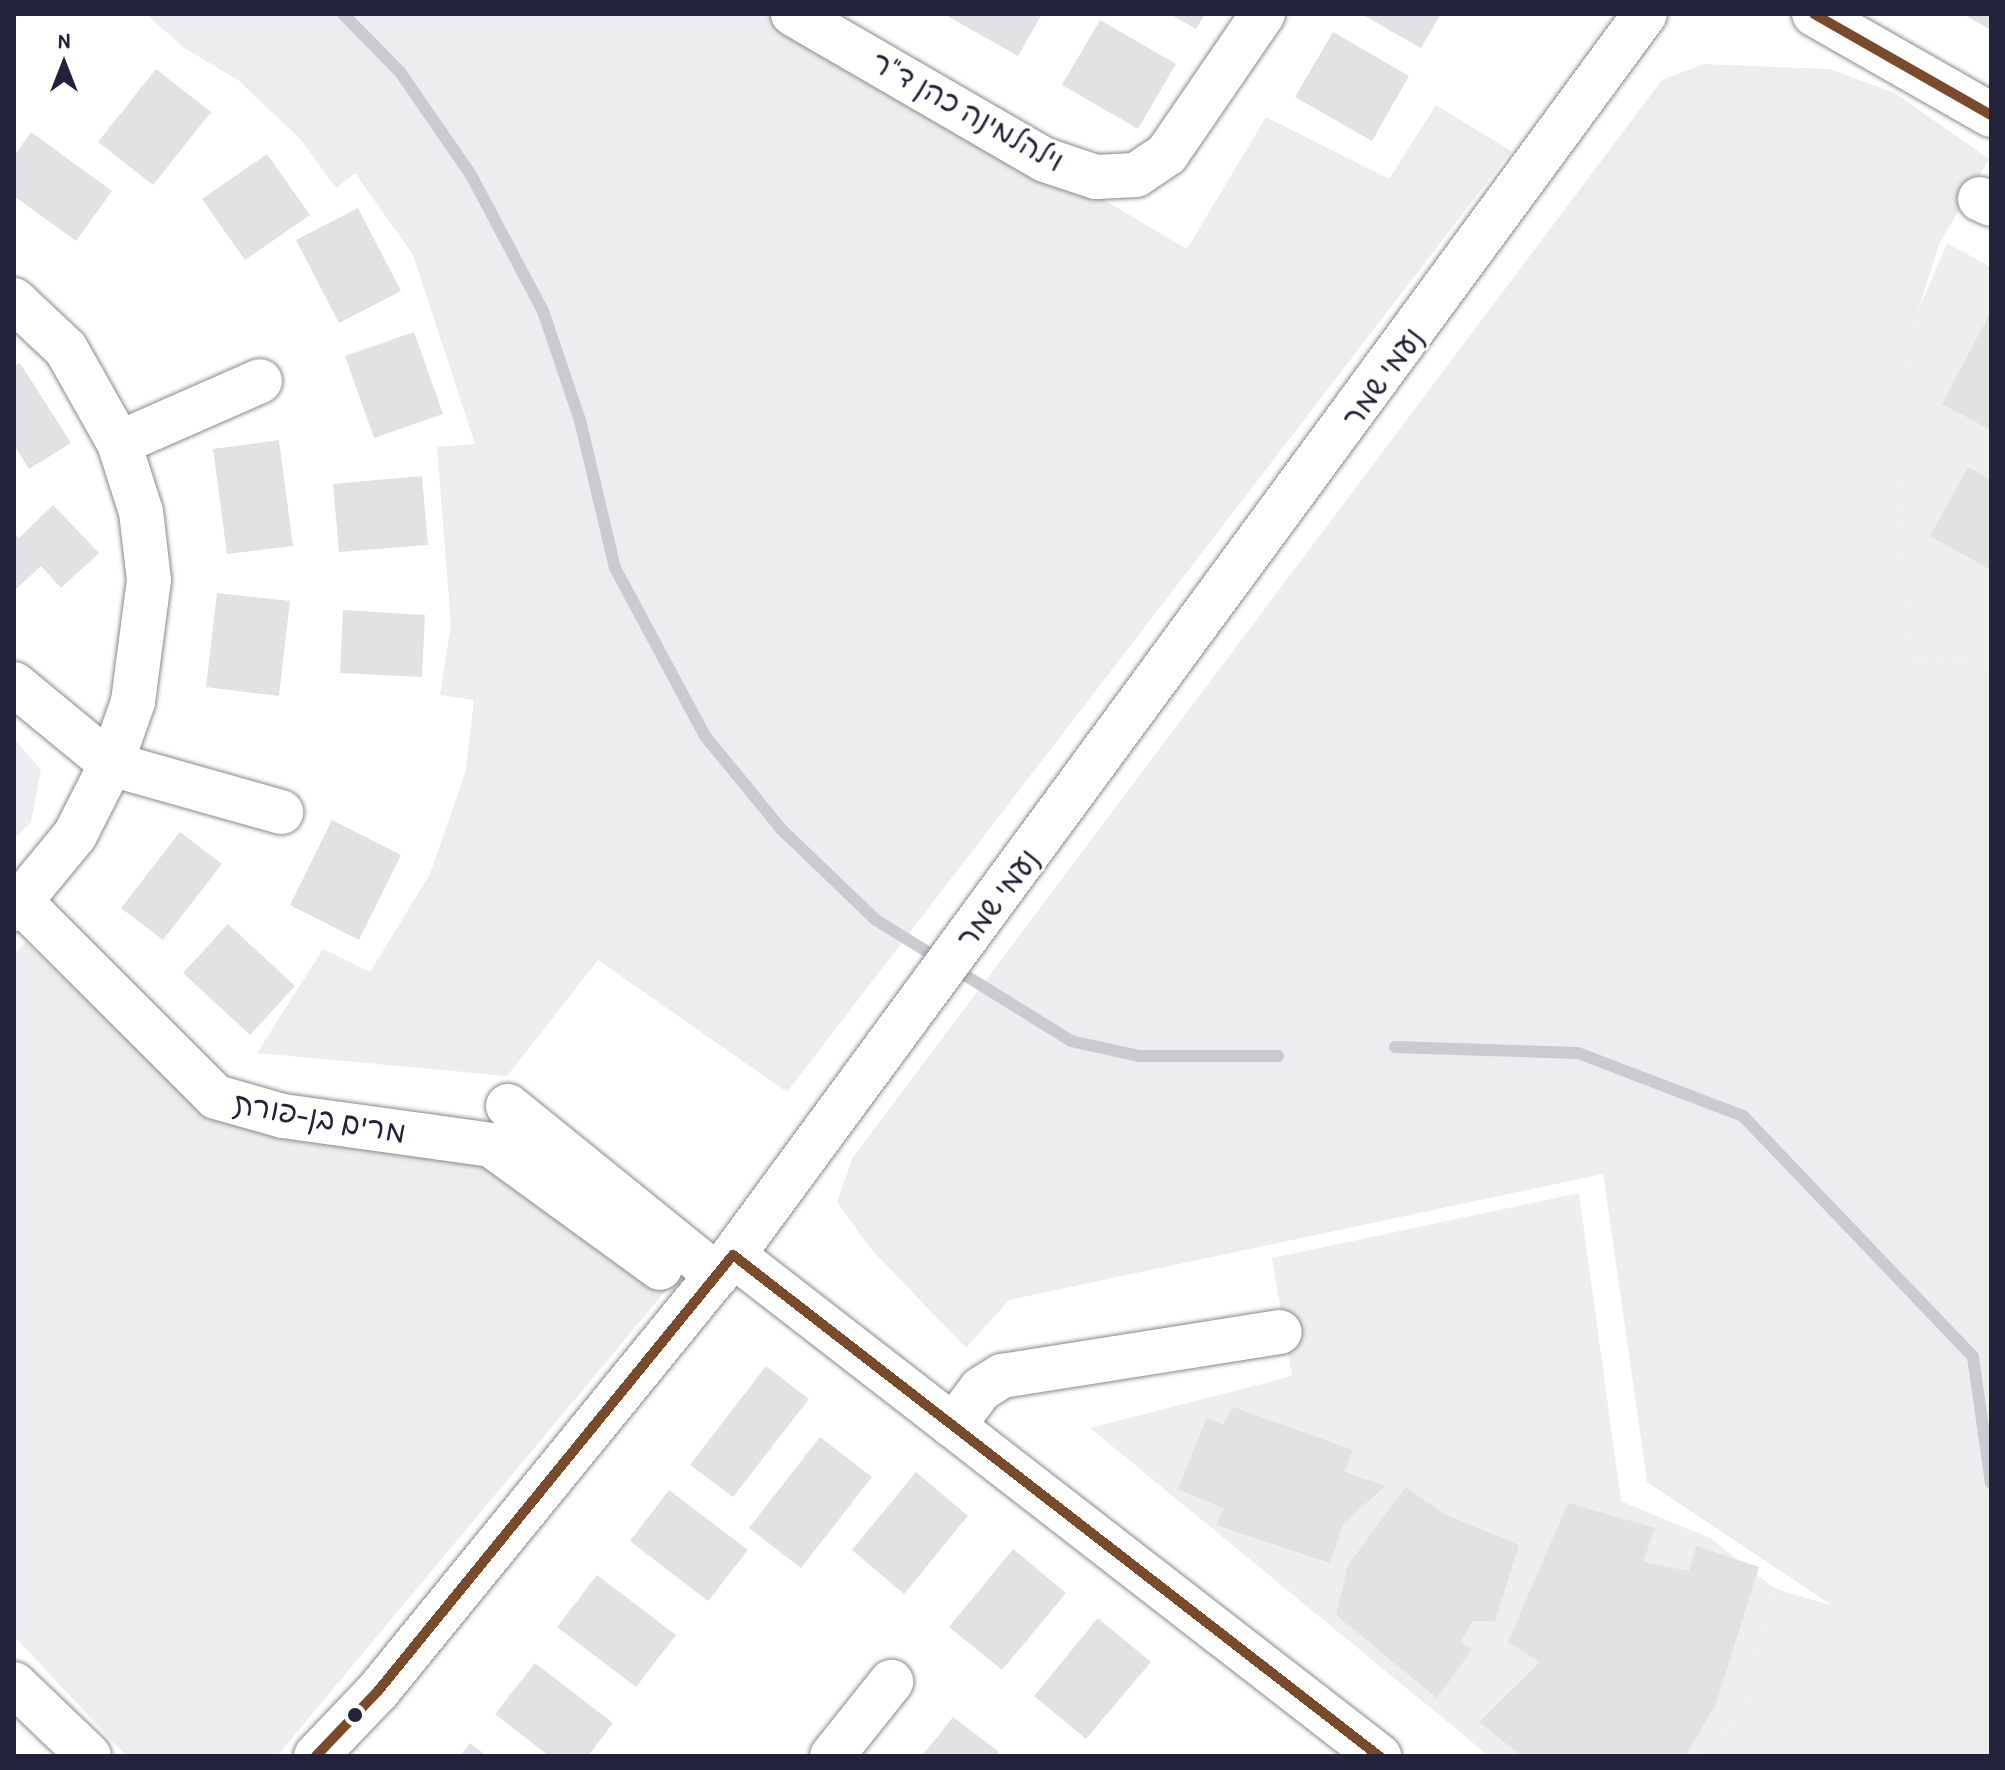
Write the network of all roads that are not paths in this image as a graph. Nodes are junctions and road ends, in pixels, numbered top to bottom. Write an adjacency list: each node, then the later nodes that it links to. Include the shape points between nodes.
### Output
1 (793, 14): 5 (street, וילהלמינה כהן ד"ר)
2 (1263, 14): 5 (street, וילהלמינה כהן ד"ר, via 1188,130 1136,175 1096,177 1045,160)
3 (1645, 14): 15 (street, נעמי שמר)
4 (1814, 14): 6 (street)
5 (860, 30)
6 (1991, 115)
7 (14, 300): 9 (street, מרים בן-פורת, via 66,349)
8 (260, 381): 9 (street)
9 (119, 443): 11 (street, מרים בן-פורת, via 141,512 149,580 136,687)
10 (14, 684): 11 (street)
11 (111, 764): 12 (street); 13 (street, מרים בן-פורת, via 75,835)
12 (281, 812)
13 (17, 905): 16 (street, מרים בן-פורת, via 216,1097 283,1116 491,1145)
14 (508, 1106): 15 (street)
15 (725, 1265): 18 (street); 22 (street, נעמי שמר, via 378,1691)
16 (660, 1268)
17 (1280, 1332): 18 (street, via 1002,1376 981,1389)
18 (953, 1426): 24 (street)
19 (891, 1682): 23 (street)
20 (14, 1684): 21 (street)
21 (89, 1756)
22 (316, 1756)
23 (832, 1756)
24 (1379, 1756)

